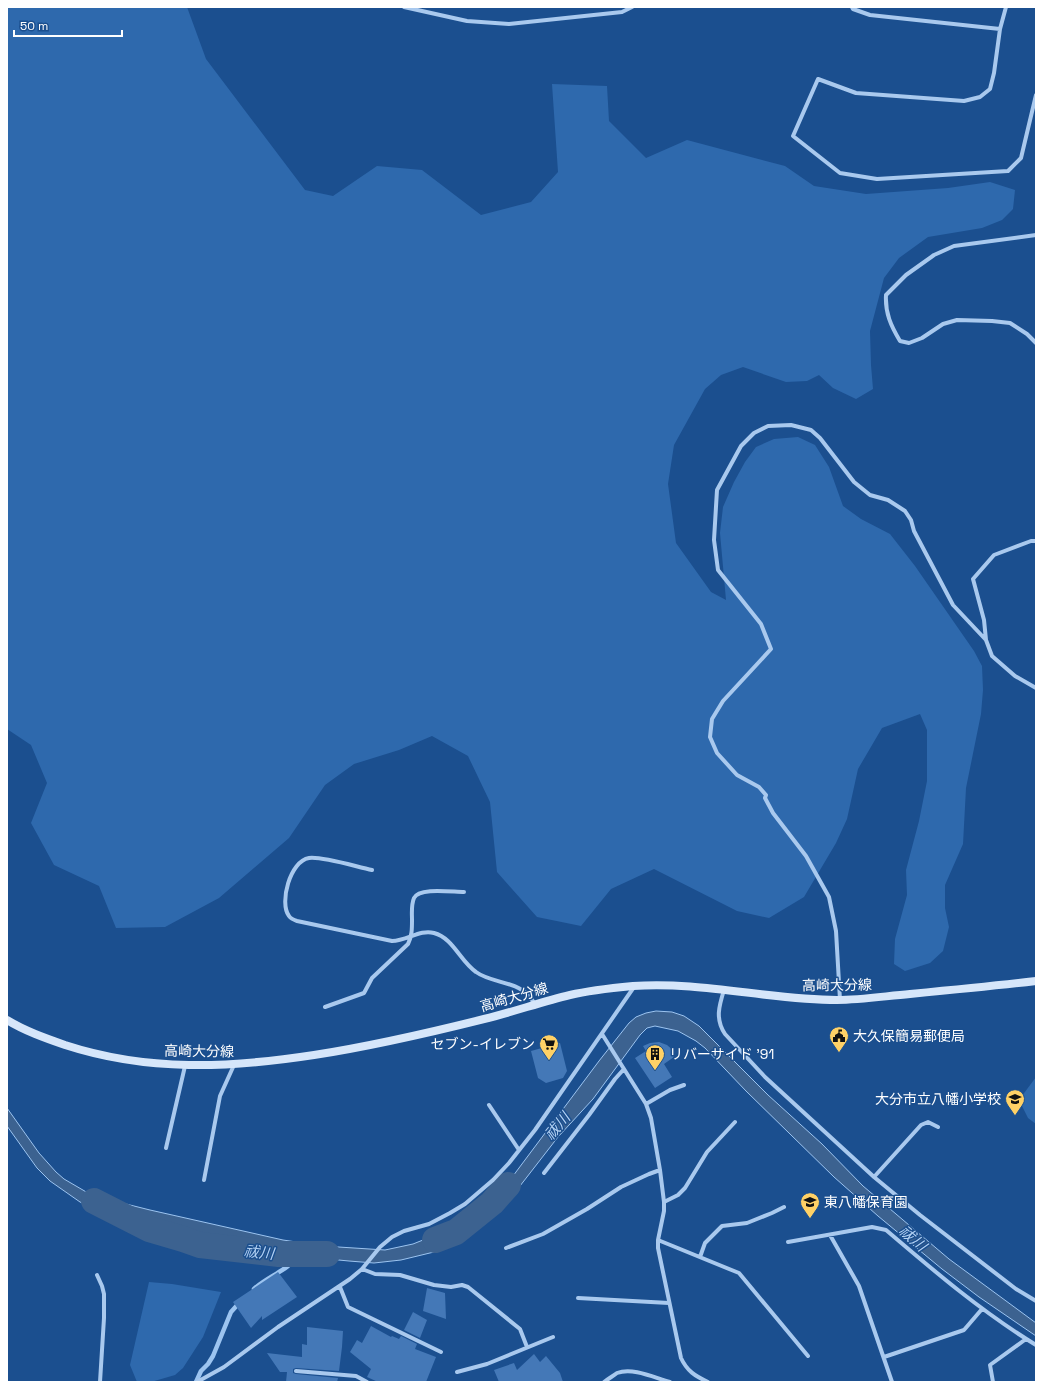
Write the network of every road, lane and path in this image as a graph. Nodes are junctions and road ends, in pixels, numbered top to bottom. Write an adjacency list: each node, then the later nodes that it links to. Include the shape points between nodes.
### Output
1 (404, 7): 2 (street, via 467,20 509,24 622,12)
2 (632, 7)
3 (852, 7): 5 (street, via 870,15)
4 (1006, 7): 5 (street)
5 (1000, 29): 6 (street, via 990,89 980,97 964,101 856,93 818,79 793,136 840,173 877,179 1008,171 1021,158)
6 (1036, 95)
7 (1036, 235): 8 (street, via 954,246 934,255 906,275 886,295 886,307 891,326 900,341 909,343 943,324 957,320 1010,323)
8 (1036, 343)
9 (1036, 541): 10 (street, via 994,555 973,579 984,620)
10 (986, 640): 11 (street, via 992,656 1015,676); 18 (street, via 953,605 905,511 888,500 870,495 854,482 811,430 791,425 768,426 754,433 741,446 717,490 714,540 718,570 761,624 771,649 723,701 712,718 710,737 717,753 737,775 766,795 765,798 773,813 806,856 829,898 836,930)
11 (1036, 688)
12 (372, 870): 14 (street, via 317,857 303,860 295,867 288,883 288,915 297,921 392,941)
13 (464, 892): 14 (street, via 418,893 412,903)
14 (412, 937): 19 (street, via 427,932 438,934 475,972 488,979 517,987); 20 (street, via 372,978 364,993)
15 (1036, 982): 18 (main road, 高崎大分線)
16 (634, 986): 17 (main road, 高崎大分線, via 694,986); 19 (main road, 高崎大分線, via 571,995); 22 (street)
17 (724, 990): 18 (main road, 高崎大分線, via 793,998); 35 (street, via 718,1018 725,1034 765,1078)
18 (840, 1000)
19 (536, 1005): 23 (main road, 高崎大分線, via 404,1038 332,1052)
20 (325, 1007)
21 (7, 1020): 24 (main road, 高崎大分線, via 34,1034 85,1051 119,1059)
22 (602, 1034): 25 (street); 32 (street)
23 (234, 1065): 24 (main road, 高崎大分線); 36 (street, via 220,1096)
24 (185, 1066): 31 (street)
25 (624, 1069): 27 (street); 34 (street)
26 (684, 1085): 27 (street)
27 (646, 1104): 33 (street)
28 (489, 1105): 32 (street)
29 (735, 1122): 37 (street, via 707,1152 685,1188)
30 (938, 1127): 35 (street, via 928,1122 921,1125)
31 (166, 1148)
32 (520, 1150): 44 (street, via 493,1180 459,1208 429,1224 396,1234 380,1247)
33 (660, 1170): 37 (street); 42 (street, via 621,1187 542,1234)
34 (544, 1173)
35 (874, 1177): 48 (street, via 1016,1289)
36 (204, 1180)
37 (664, 1202): 40 (street, via 664,1215)
38 (784, 1207): 43 (street, via 758,1219 722,1226 704,1244)
39 (830, 1235): 41 (street); 50 (street, via 872,1227 886,1230); 57 (street, via 859,1286)
40 (658, 1240): 43 (street); 49 (street)
41 (788, 1242)
42 (506, 1248)
43 (700, 1257): 56 (street, via 739,1273)
44 (363, 1267): 46 (street); 54 (street, via 375,1274 400,1275 434,1285 468,1287 520,1329)
45 (97, 1275): 60 (street, via 104,1294)
46 (340, 1287): 55 (street, via 348,1307); 61 (street, via 284,1323 224,1368)
47 (578, 1298): 49 (street)
48 (1036, 1301)
49 (669, 1303): 65 (street, via 681,1358 696,1376)
50 (982, 1309): 52 (street); 57 (street, via 964,1330)
51 (553, 1337): 54 (street)
52 (1026, 1339): 53 (street); 67 (street, via 990,1365)
53 (1036, 1345)
54 (527, 1347): 59 (street, via 487,1364)
55 (441, 1352)
56 (808, 1356)
57 (884, 1357): 66 (street)
58 (296, 1371): 62 (street, via 356,1376)
59 (457, 1372)
60 (100, 1382)
61 (197, 1382)
62 (367, 1382)
63 (604, 1382): 64 (street, via 626,1371)
64 (670, 1382)
65 (708, 1382)
66 (892, 1382)
67 (993, 1382)

